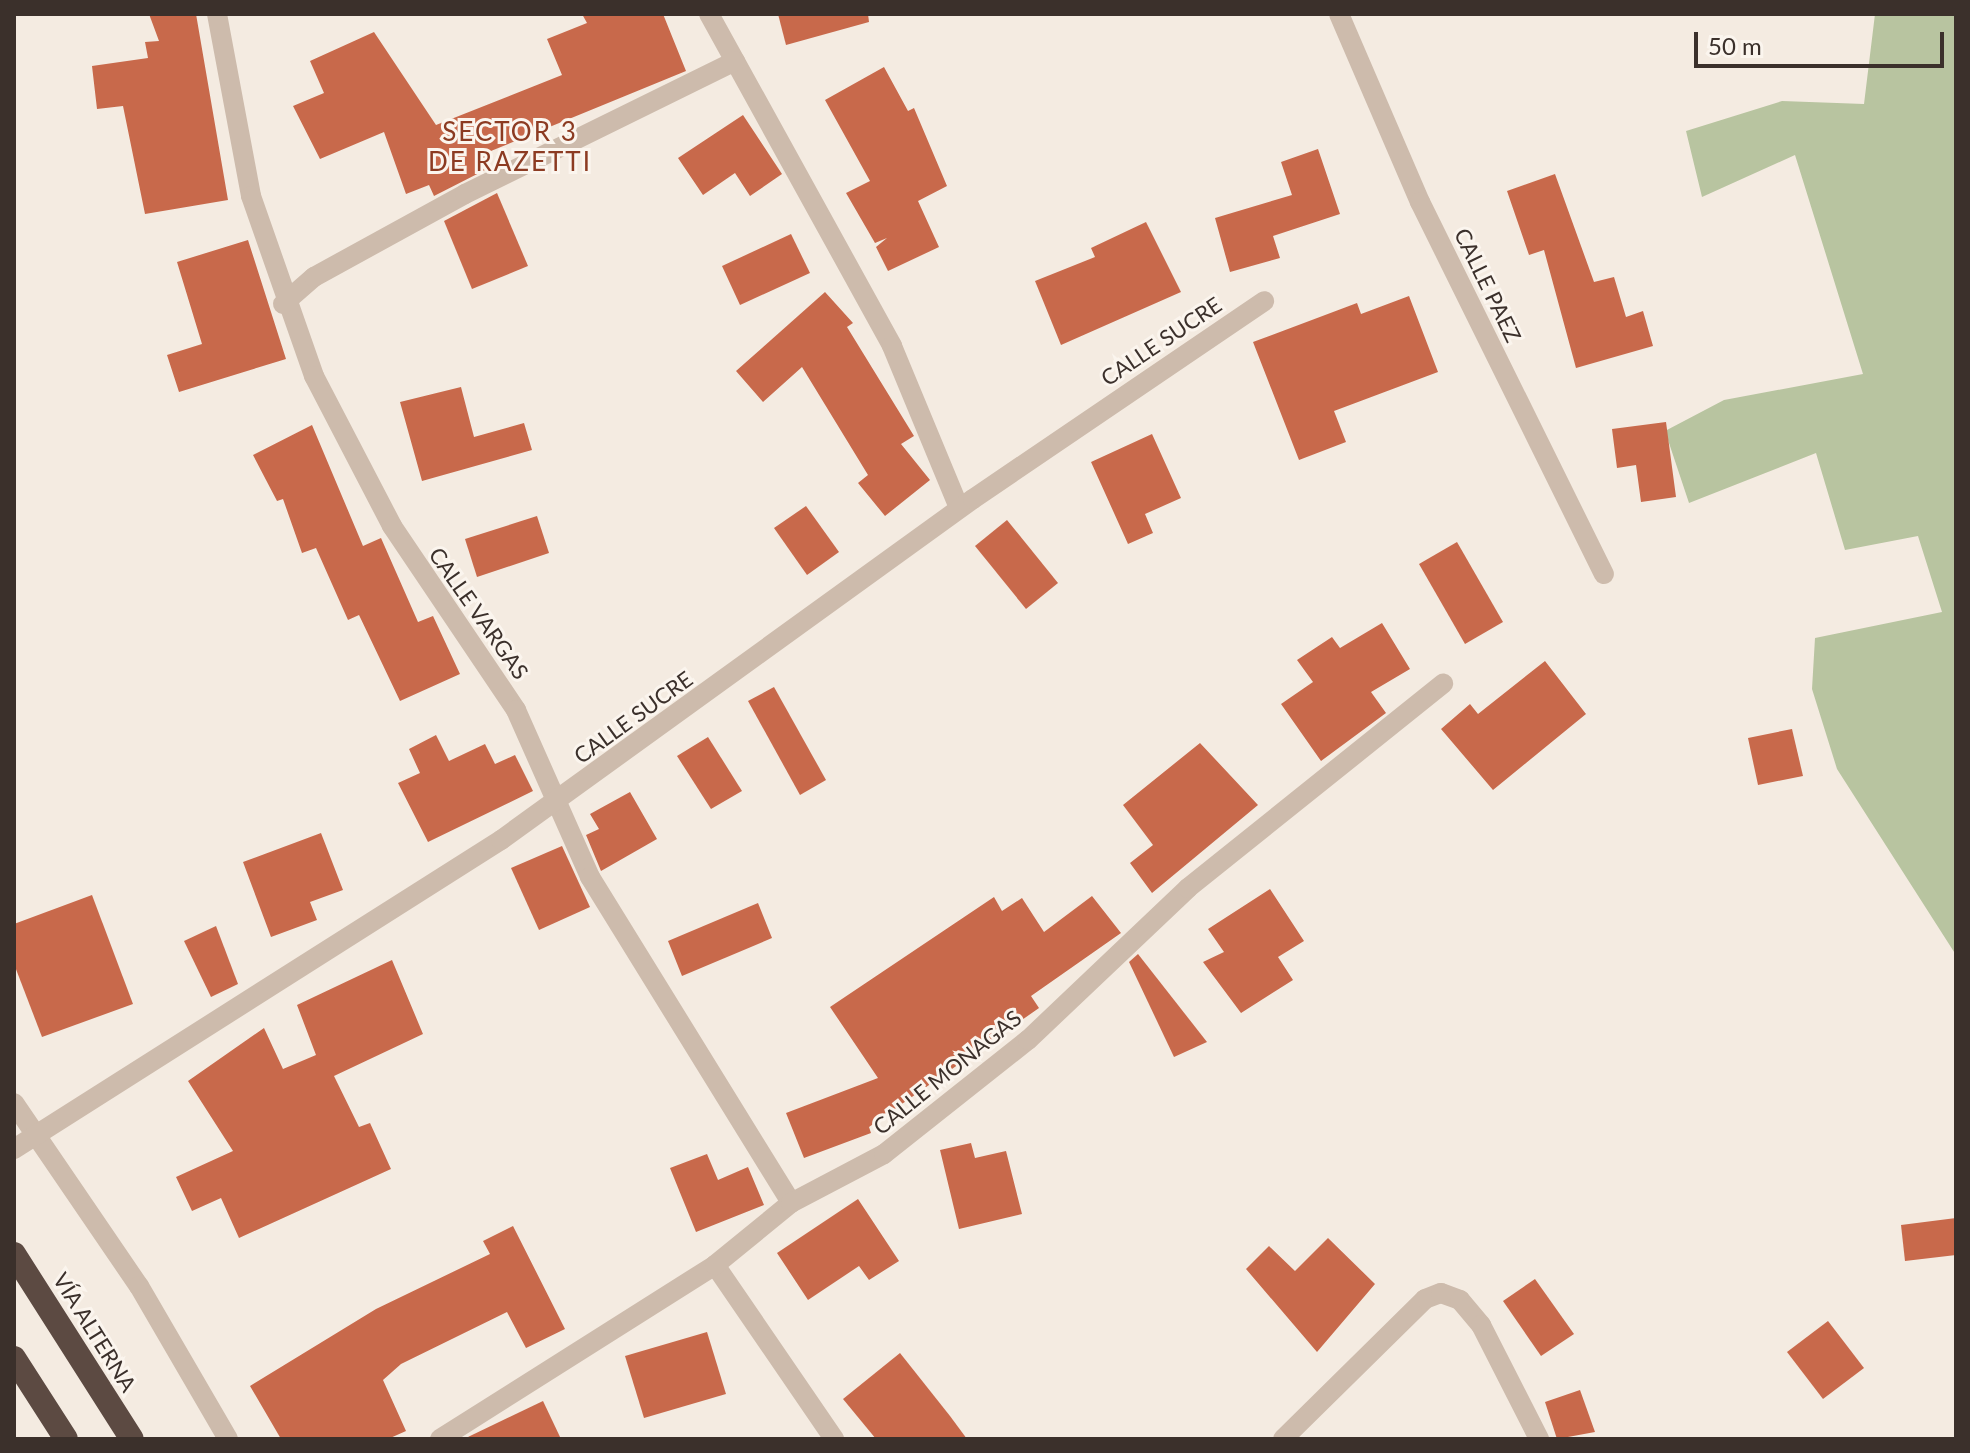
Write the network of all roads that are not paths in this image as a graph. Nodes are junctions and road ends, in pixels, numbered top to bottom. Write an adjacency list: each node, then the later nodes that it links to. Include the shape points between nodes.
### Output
1 (217, 14): 6 (street, CALLE VARGAS, via 251,196)
2 (709, 14): 4 (street)
3 (1339, 14): 8 (street, CALLE PAEZ, via 1420,202)
4 (735, 61): 6 (street, via 465,194 314,277); 7 (street, via 892,346)
5 (1264, 301): 7 (street, CALLE SUCRE)
6 (283, 304): 10 (street, CALLE VARGAS, via 392,526 516,710)
7 (959, 508): 10 (street, CALLE SUCRE)
8 (1604, 574)
9 (1443, 684): 14 (street, CALLE MONAGAS, via 1188,888 1017,1049 884,1154)
10 (554, 803): 12 (street, CALLE SUCRE, via 277,986); 14 (street, CALLE VARGAS, via 598,889)
11 (14, 1103): 12 (street)
12 (35, 1132): 13 (street, CALLE SUCRE); 20 (street, via 139,1286)
13 (14, 1149)
14 (791, 1203): 16 (street, CALLE MONAGAS)
15 (14, 1254): 19 (highway, VÍA ALTERNA)
16 (715, 1265): 21 (street, CALLE MONAGAS); 22 (street)
17 (14, 1358): 18 (highway)
18 (66, 1439)
19 (132, 1439)
20 (228, 1439)
21 (440, 1439)
22 (834, 1439)
23 (1283, 1439): 24 (street, via 1425,1299 1441,1293 1460,1300 1481,1325)
24 (1539, 1439)

